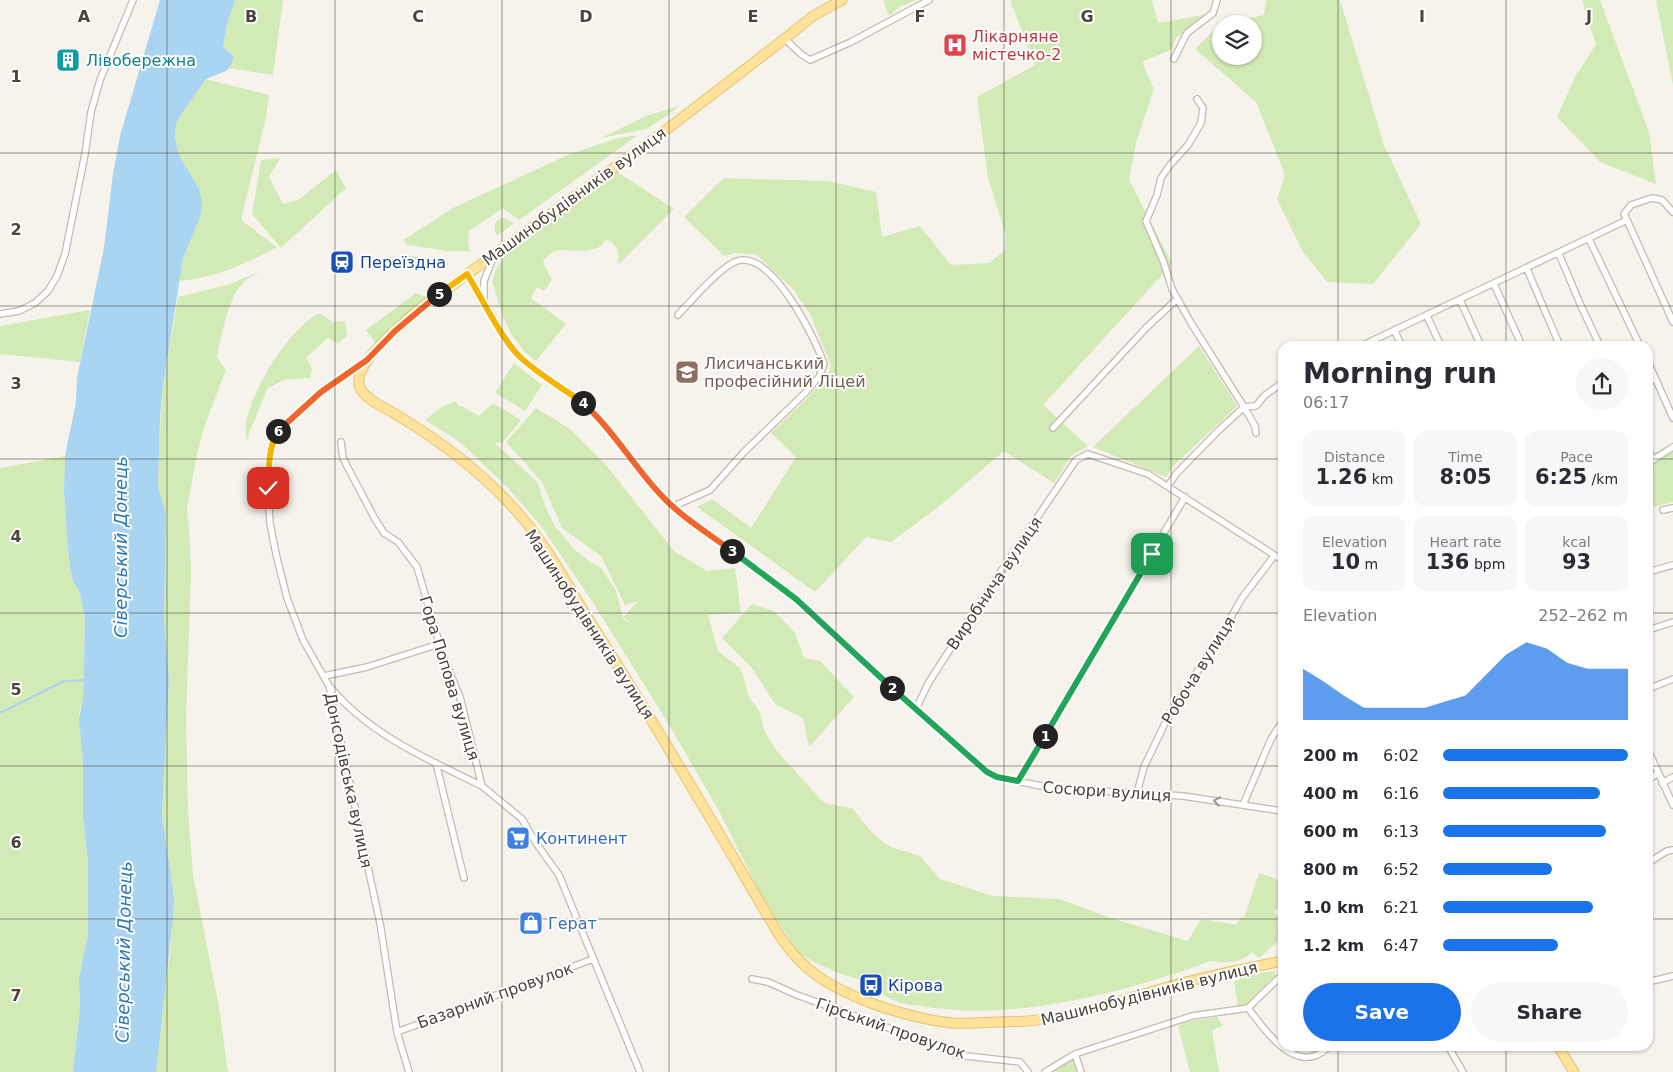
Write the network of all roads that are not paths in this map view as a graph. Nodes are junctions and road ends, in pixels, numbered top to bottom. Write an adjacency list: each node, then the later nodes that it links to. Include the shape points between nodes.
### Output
1 (133, 0): 19 (street, via 100,80 91,112 65,254 57,276 48,291 34,303)
2 (842, 0): 5 (main road, Машинобудівників вулиця, via 813,16)
3 (929, 0): 5 (street, via 810,60)
4 (1216, 0): 6 (street, via 1213,13 1187,33)
5 (785, 39): 11 (main road, Машинобудівників вулиця)
6 (1174, 59)
7 (1197, 99): 16 (street, via 1203,108 1202,124 1161,178 1146,221)
8 (1673, 212): 9 (street, via 1662,200 1652,198 1632,205 1624,214)
9 (1627, 220): 10 (street); 22 (street)
10 (1589, 239): 12 (street); 31 (street)
11 (495, 254): 14 (main road, Машинобудівників вулиця); 18 (street, via 484,281)
12 (1558, 254): 13 (street); 30 (street)
13 (1527, 269): 15 (street); 29 (street)
14 (467, 274): 18 (street, Сосюри вулиця); 32 (main road, Машинобудівників вулиця, via 418,310)
15 (1494, 284): 17 (street); 28 (street)
16 (1177, 299): 36 (street); 38 (street)
17 (1460, 300): 21 (street); 27 (street)
18 (484, 301): 45 (street, Сосюри вулиця, via 516,353 584,404)
19 (0, 314)
20 (678, 315): 45 (street, via 728,266 739,260 753,262 764,268 798,309 824,364 819,377 806,392 710,490)
21 (1426, 316): 23 (street); 26 (street)
22 (1673, 322)
23 (1394, 330): 24 (street); 25 (street)
24 (1372, 341)
25 (1400, 341)
26 (1438, 341)
27 (1479, 341)
28 (1520, 341)
29 (1558, 341)
30 (1598, 341)
31 (1638, 341)
32 (367, 360): 55 (street, Донсодівська вулиця, via 321,392 278,430 269,456 270,523 276,554 303,640); 77 (main road, Машинобудівників вулиця, via 359,378 365,395 451,451 482,477 519,515 546,550 644,706 779,935 809,971 882,1007 953,1023 1031,1021 1061,1016 1185,982)
33 (1653, 373): 34 (street)
34 (1655, 378): 37 (street)
35 (1278, 386): 36 (street, via 1256,406)
36 (1244, 407): 39 (street); 43 (street, via 1176,474)
37 (1673, 418)
38 (1053, 428)
39 (1256, 433)
40 (341, 442): 54 (street, Гора Попова вулиця, via 343,458 375,519 417,568)
41 (1673, 447): 42 (street)
42 (1653, 459)
43 (1168, 486): 44 (street); 59 (street, Виробнича вулиця, via 1148,474 1088,454 1076,460 939,666)
44 (1185, 497): 48 (street); 66 (street)
45 (672, 507): 59 (street, Сосюри вулиця, via 796,599)
46 (1673, 508): 47 (street)
47 (1663, 510)
48 (1274, 556): 49 (street); 69 (street, Робоча вулиця, via 1242,598 1169,715 1144,767)
49 (1278, 558)
50 (1673, 565): 51 (street)
51 (1653, 571)
52 (1673, 622): 53 (street)
53 (1653, 628)
54 (439, 644): 55 (street, via 367,667); 68 (street, Гора Попова вулиця, via 460,697)
55 (324, 676): 57 (street, Донсодівська вулиця)
56 (1673, 679): 58 (street)
57 (329, 686): 62 (street, via 369,724); 83 (street, Донсодівська вулиця, via 380,924)
58 (1653, 686)
59 (916, 709): 66 (street, Сосюри вулиця, via 987,772)
60 (1278, 729): 70 (street)
61 (1653, 762): 63 (street)
62 (436, 763): 68 (street); 75 (street)
63 (1658, 773): 64 (street); 67 (street)
64 (1653, 776)
65 (1673, 777): 67 (street)
66 (1018, 781): 69 (street, Сосюри вулиця, via 1051,788)
67 (1662, 783): 71 (street)
68 (482, 786): 76 (street, via 522,819 559,875)
69 (1137, 793): 70 (street, Сосюри вулиця, one-way to 69)
70 (1243, 805): 72 (street, Сосюри вулиця)
71 (1673, 805)
72 (1278, 810)
73 (1673, 850): 74 (street)
74 (1653, 861)
75 (464, 878)
76 (592, 959): 83 (street, Базарний провулок); 91 (street)
77 (1278, 962)
78 (1673, 976): 81 (street)
79 (752, 979): 92 (street, Гірський провулок, via 768,982 957,1055 1020,1062)
80 (1278, 979): 82 (street)
81 (1653, 981)
82 (1248, 1008): 84 (street); 89 (street, via 1196,1015)
83 (397, 1032): 90 (street, Донсодівська вулиця)
84 (1278, 1045)
85 (1290, 1051): 86 (street, via 1306,1057)
86 (1323, 1051)
87 (1451, 1051): 95 (street)
88 (1561, 1051): 96 (main road)
89 (1075, 1054): 93 (street); 94 (street)
90 (409, 1072)
91 (640, 1072)
92 (1028, 1072)
93 (1045, 1072)
94 (1081, 1072)
95 (1463, 1072)
96 (1574, 1072)

